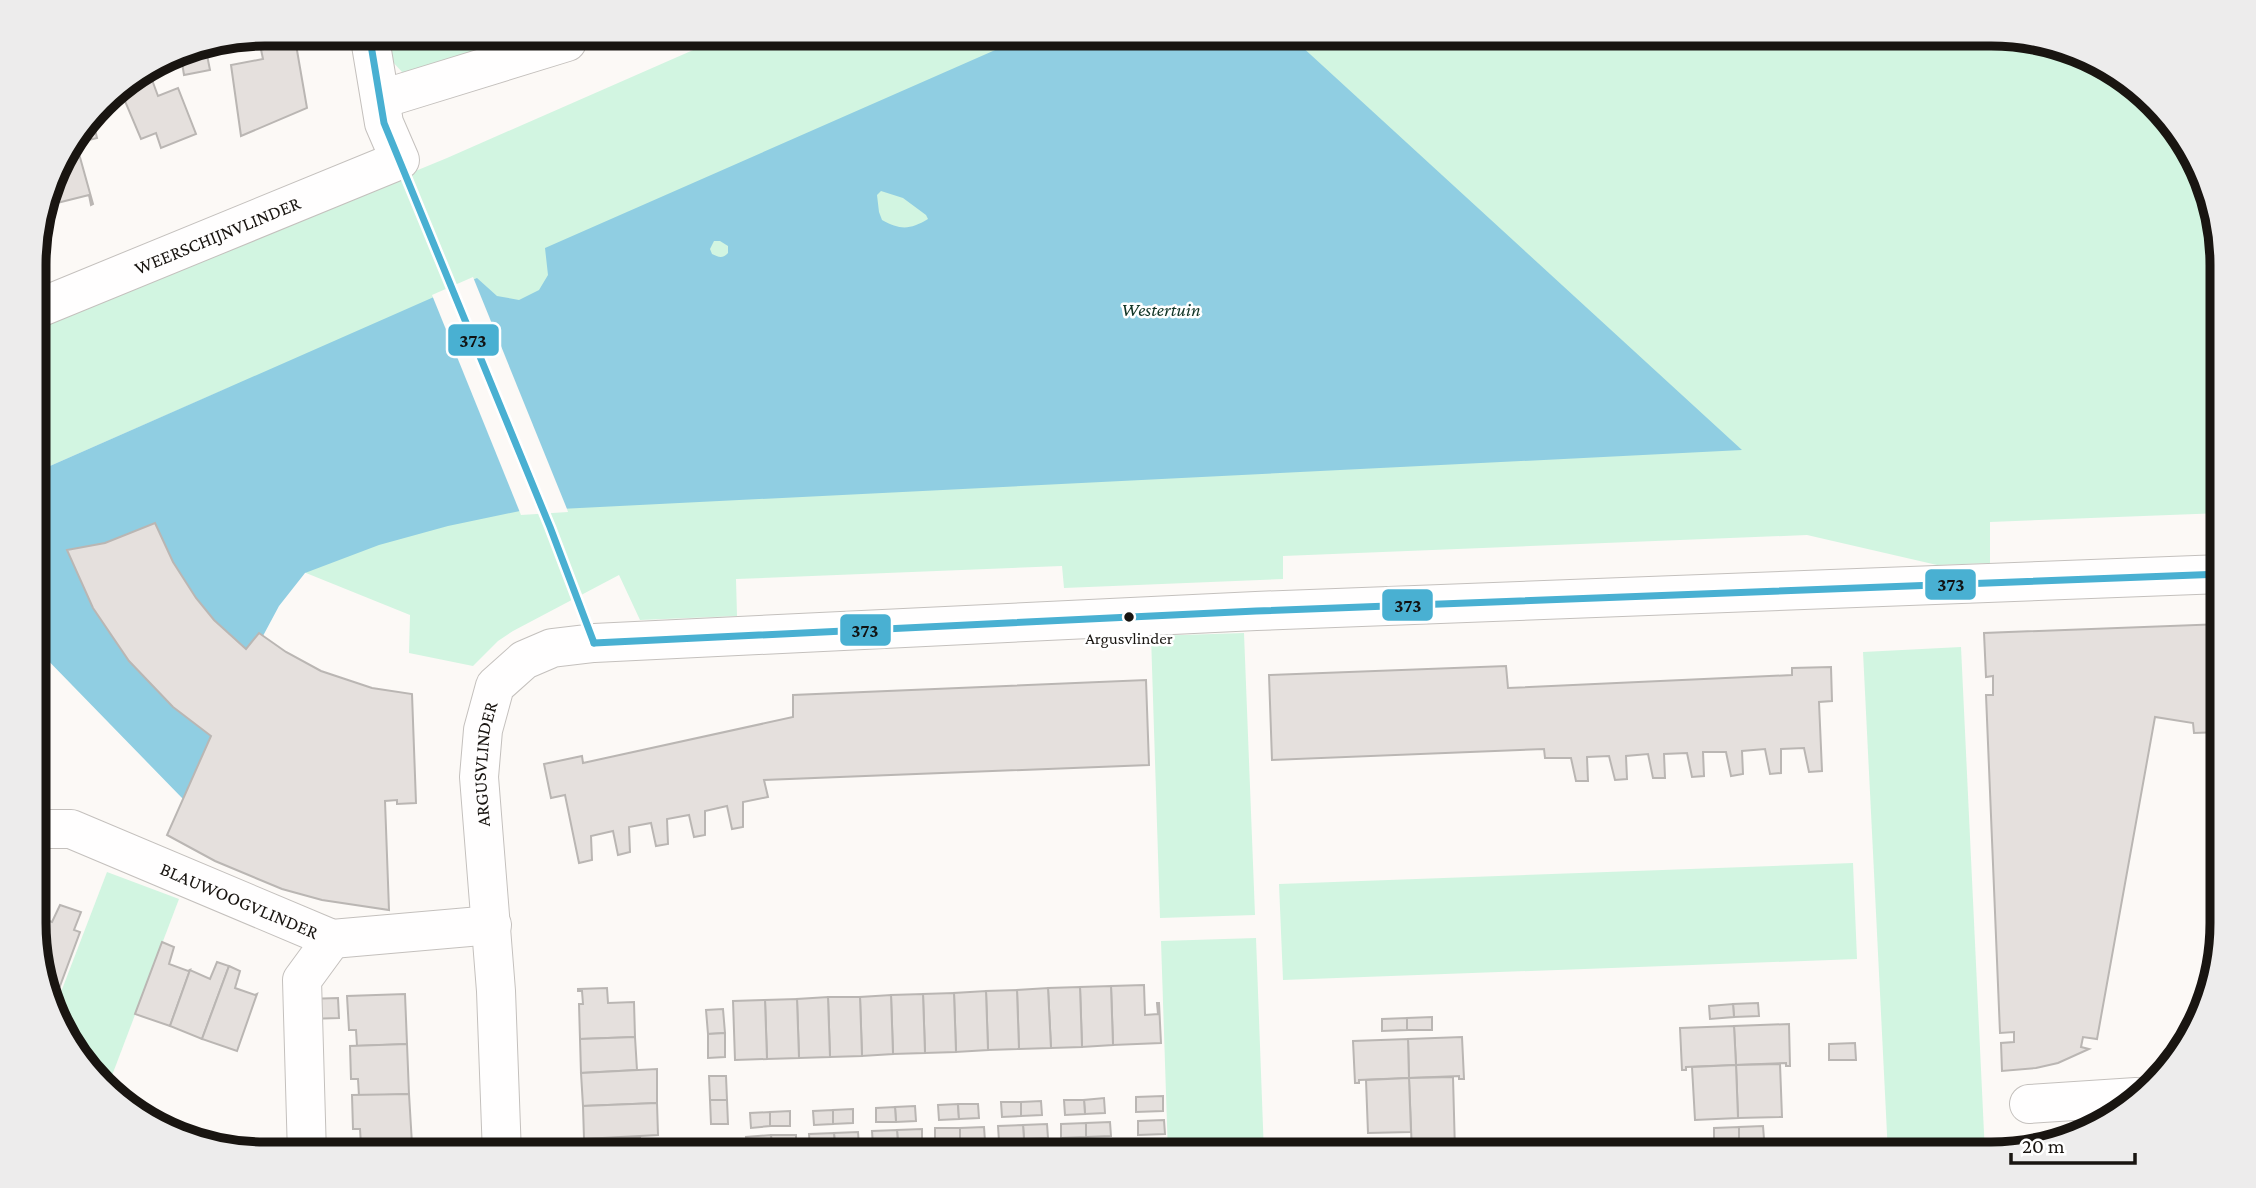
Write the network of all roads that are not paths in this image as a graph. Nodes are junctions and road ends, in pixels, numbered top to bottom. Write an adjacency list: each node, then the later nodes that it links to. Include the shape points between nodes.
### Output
1 (372, 46): 3 (street)
2 (555, 46): 3 (street)
3 (382, 99): 4 (street, WEERSCHIJNVLINDER, via 384,123 400,160)
4 (46, 305)
5 (2210, 574): 7 (street, ARGUSVLINDER, via 1256,611 552,648 524,660 495,686 483,730 479,777)
6 (45, 829): 8 (street, BLAUWOOGVLINDER, via 71,829)
7 (492, 925): 8 (street, BLAUWOOGVLINDER); 12 (street, ARGUSVLINDER)
8 (332, 939): 11 (street, via 302,980)
9 (2123, 1098): 10 (street)
10 (2029, 1104)
11 (307, 1142)
12 (502, 1142)

